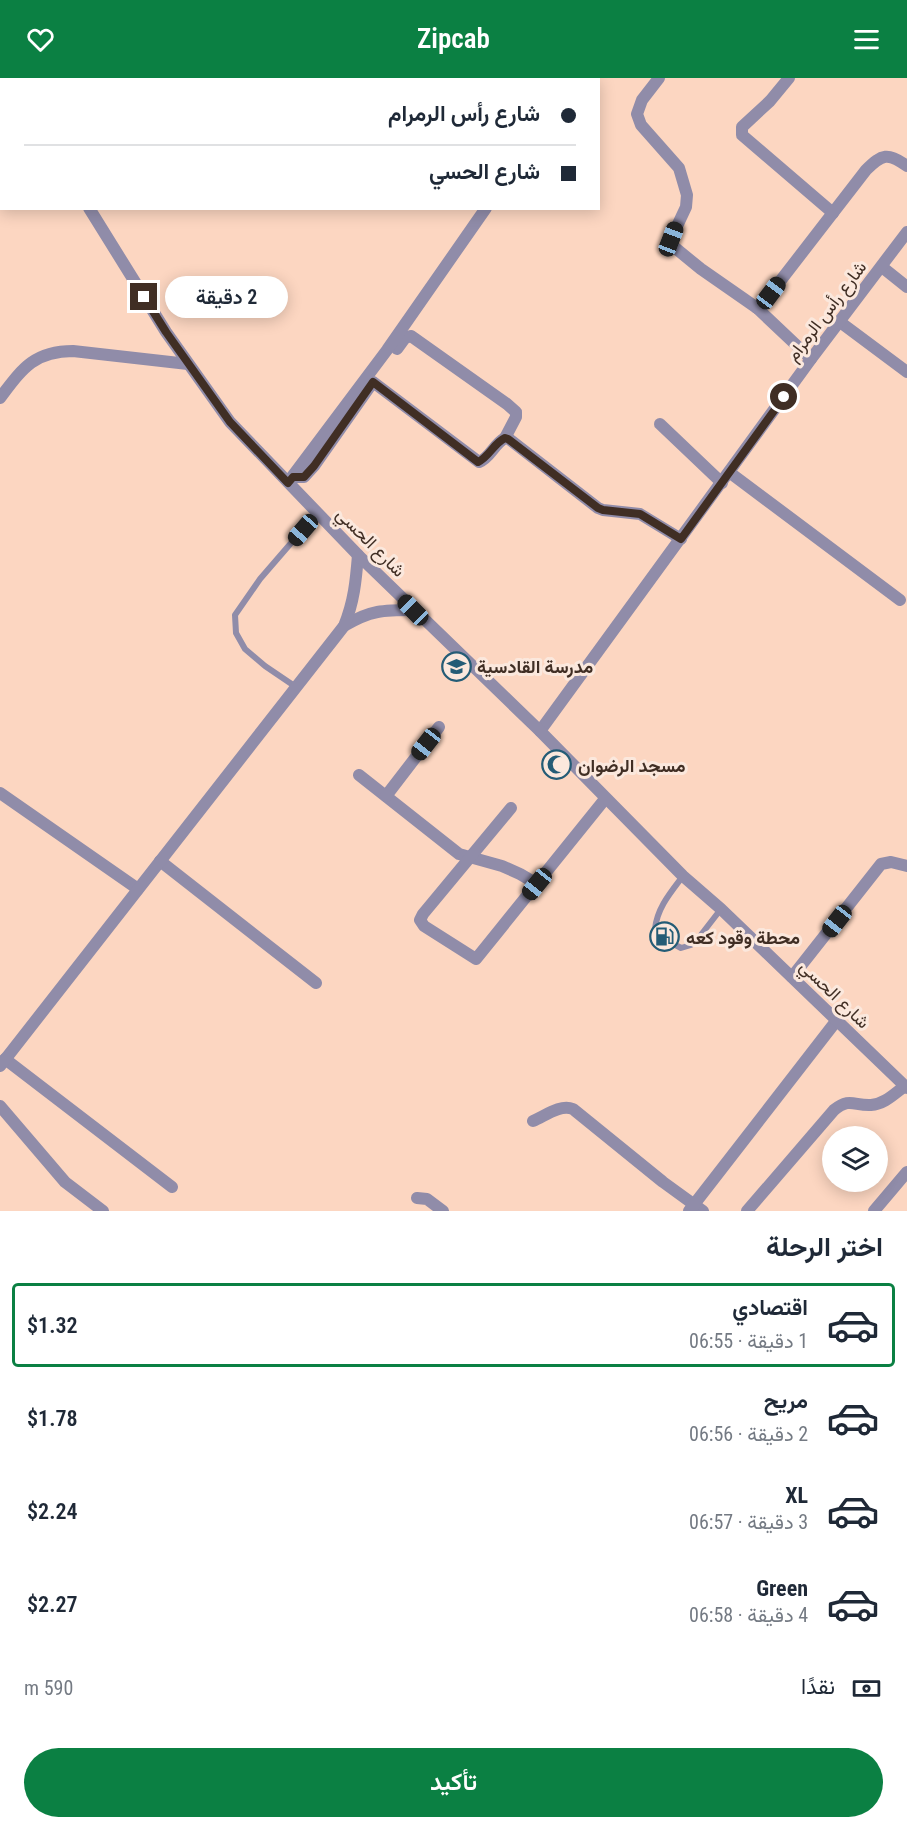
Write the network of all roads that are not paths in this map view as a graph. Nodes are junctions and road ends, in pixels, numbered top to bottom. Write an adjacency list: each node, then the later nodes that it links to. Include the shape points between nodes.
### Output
1 (659, 78): 10 (street, via 642,100 637,114 641,125 679,168 687,195 686,207 671,239 674,247)
2 (789, 78): 6 (street, via 742,127 742,135)
3 (907, 166): 6 (street, via 889,156 878,158)
4 (90, 210): 14 (street, شارع الحسي)
5 (485, 210): 12 (street)
6 (833, 213): 10 (street)
7 (907, 232): 8 (street, شارع رأس الرمرام)
8 (882, 267): 9 (street); 11 (street, شارع رأس الرمرام)
9 (907, 287)
10 (757, 308): 13 (street)
11 (840, 322): 13 (street, شارع رأس الرمرام); 15 (street)
12 (390, 352): 16 (street); 19 (street, via 411,336 507,404 516,417); 21 (street)
13 (811, 359): 20 (street, شارع رأس الرمرام)
14 (188, 364): 17 (street, via 59,351 32,361); 21 (street, شارع الحسي, via 230,422)
15 (907, 372)
16 (373, 382): 19 (street, via 478,462); 21 (street, via 314,466 304,477)
17 (0, 398)
18 (660, 424): 22 (street)
19 (505, 438): 24 (street, via 598,508 640,514)
20 (729, 472): 22 (street, شارع رأس الرمرام); 26 (street)
21 (290, 480): 23 (street, شارع الحسي)
22 (722, 483): 24 (street, شارع رأس الرمرام)
23 (317, 513): 25 (street, شارع الحسي); 29 (lane, via 260,579 235,615 236,633 245,649)
24 (681, 539): 31 (street, شارع رأس الرمرام)
25 (357, 555): 27 (street, شارع الحسي); 28 (street, via 355,593)
26 (900, 600)
27 (413, 610): 28 (street, via 369,613); 31 (street, شارع الحسي)
28 (344, 626): 29 (street)
29 (296, 687): 38 (street)
30 (439, 727): 34 (street)
31 (540, 731): 35 (street, شارع الحسي)
32 (359, 775): 34 (street)
33 (0, 793): 42 (street)
34 (386, 796): 37 (street, via 459,854)
35 (605, 799): 40 (street, شارع الحسي); 41 (street)
36 (511, 808): 37 (street)
37 (471, 858): 41 (street, via 502,866); 41 (street, via 420,920 473,958 478,958)
38 (160, 861): 42 (street); 45 (street)
39 (907, 866): 44 (street, via 881,864)
40 (683, 876): 43 (street, شارع الحسي); 43 (lane, via 656,921 655,928 670,942 681,948 691,945)
41 (537, 884)
42 (138, 889): 47 (street)
43 (721, 909): 44 (street, شارع الحسي)
44 (792, 977): 46 (street, شارع الحسي)
45 (316, 983)
46 (837, 1020): 48 (street, شارع الحسي); 54 (street)
47 (3, 1063): 52 (street)
48 (906, 1087): 57 (street, via 885,1101 871,1105 850,1102 834,1110)
49 (0, 1107): 55 (street, via 65,1182)
50 (533, 1121): 54 (street, via 561,1108 573,1109)
51 (907, 1172): 58 (street)
52 (172, 1187)
53 (417, 1198): 56 (street, via 427,1199)
54 (695, 1209)
55 (103, 1211)
56 (443, 1211)
57 (747, 1211)
58 (874, 1211)

